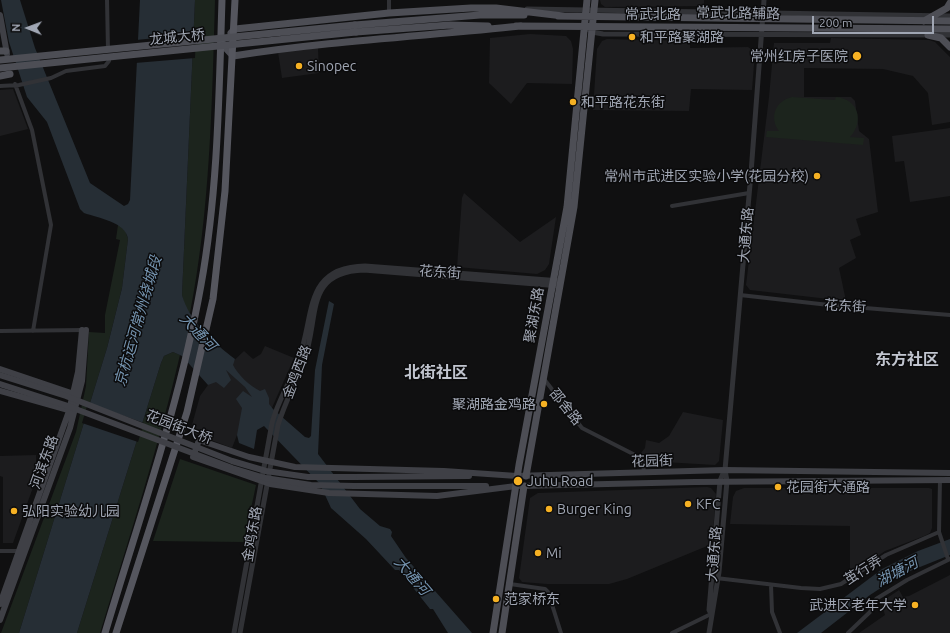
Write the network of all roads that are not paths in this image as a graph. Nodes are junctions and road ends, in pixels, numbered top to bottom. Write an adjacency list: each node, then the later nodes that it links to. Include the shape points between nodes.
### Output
1 (106, 0): 38 (street, via 109,61 104,66 66,71 51,78)
2 (222, 0): 30 (highway)
3 (235, 0): 25 (highway)
4 (389, 0): 10 (street)
5 (587, 0): 11 (main road, 聚湖东路)
6 (595, 0): 12 (main road, 聚湖东路)
7 (764, 0): 20 (street, 大通东路)
8 (950, 3): 16 (main road)
9 (496, 8): 10 (main road); 11 (street); 14 (street); 15 (main road)
10 (389, 13): 25 (main road)
11 (586, 14): 12 (main road, 常武北路); 15 (main road, 常武北路); 22 (main road, 聚湖东路)
12 (594, 14): 20 (main road, 常武北路); 26 (main road, 聚湖东路)
13 (0, 15): 32 (main road)
14 (480, 15): 15 (main road, 常武北路); 23 (main road, 常武北路)
15 (563, 16)
16 (934, 16): 17 (street, 常武北路辅路); 19 (main road); 20 (street, 常武北路辅路)
17 (950, 16)
18 (950, 21): 19 (main road, 常武北路)
19 (922, 22): 20 (main road, 常武北路)
20 (762, 23): 26 (main road, 常武北路); 27 (main road, 常武北路); 28 (street, 常武北路辅路, via 794,35); 40 (street, 大通东路)
21 (521, 26): 22 (main road, 常武北路); 23 (main road, 常武北路); 33 (main road, via 322,44)
22 (584, 26): 26 (main road, 常武北路); 43 (main road, 聚湖东路, via 567,207)
23 (356, 28): 34 (main road, 龙城大桥, bridge); 35 (main road, 龙城大桥, bridge)
24 (0, 29): 32 (main road)
25 (235, 29): 30 (main road); 33 (highway)
26 (592, 29): 44 (main road, 聚湖东路, via 574,207)
27 (950, 29)
28 (928, 35): 29 (street, 常武北路辅路); 31 (main road, via 941,38)
29 (950, 35)
30 (221, 43): 33 (main road); 84 (highway, via 213,190 201,285 175,397)
31 (950, 47)
32 (4, 51): 36 (main road)
33 (233, 56): 85 (highway, via 225,191 213,299 187,412)
34 (0, 60)
35 (0, 68)
36 (10, 74): 37 (main road)
37 (0, 76)
38 (17, 84): 39 (street); 47 (street, via 32,130 51,224)
39 (0, 86)
40 (749, 193): 41 (street); 45 (street, 大通东路)
41 (672, 206)
42 (325, 282): 43 (street, 花东街, via 338,271 365,266); 57 (street, 金鸡西路, via 314,295 301,354 276,408); 58 (street, 金鸡西路, via 315,304 305,359 282,411)
43 (553, 283): 44 (street, 花东街); 63 (main road, 聚湖东路)
44 (561, 284): 52 (main road, 聚湖东路)
45 (740, 295): 46 (street, 花东街); 60 (street, 大通东路)
46 (950, 315)
47 (33, 330): 48 (street); 49 (street)
48 (84, 330): 55 (main road, 河滨东路, via 85,356)
49 (0, 331)
50 (0, 369): 55 (main road)
51 (0, 374): 65 (main road, 花园街大桥, bridge, via 66,396 232,461 266,471 308,477)
52 (544, 379): 62 (street, 邵舍路, via 582,428 639,456 643,462); 64 (main road, 聚湖东路)
53 (0, 384): 71 (main road, 花园街大桥, bridge, via 265,478 311,485)
54 (0, 391): 56 (main road)
55 (76, 395): 56 (main road, 河滨东路)
56 (71, 411): 76 (main road, 河滨东路)
57 (270, 435): 59 (street, 金鸡东路)
58 (275, 439): 59 (street, 金鸡东路)
59 (267, 462): 63 (main road, via 295,467 444,471); 68 (street, 金鸡东路); 68 (main road, via 199,440 193,457)
60 (725, 470): 61 (main road, 花园街); 62 (main road, 花园街); 69 (street, 大通东路); 70 (street, 大通东路)
61 (950, 473)
62 (644, 474): 64 (main road, 花园街)
63 (517, 476): 64 (main road, 花园街); 65 (main road, 花园街); 72 (main road, 聚湖东路)
64 (526, 476): 73 (main road, 聚湖东路)
65 (354, 477)
66 (940, 480): 67 (main road, 花园街); 70 (main road, 花园街); 74 (street)
67 (950, 480)
68 (264, 482): 72 (main road, via 322,492 437,496); 86 (street, 金鸡东路); 87 (street, 金鸡东路)
69 (720, 482): 70 (main road, 花园街); 73 (main road, 花园街); 78 (street, 大通东路)
70 (727, 482): 78 (street, 大通东路)
71 (354, 486): 72 (main road, 花园街)
72 (516, 486): 73 (main road, 花园街); 88 (main road, 聚湖东路)
73 (524, 486): 79 (main road, 聚湖东路)
74 (939, 532): 77 (street); 80 (street, 茧行弄, via 886,555 841,584 820,589)
75 (0, 551): 76 (street)
76 (21, 551): 81 (main road, 河滨东路); 83 (main road, 河滨东路)
77 (948, 558): 94 (street, via 876,599 870,612)
78 (714, 578): 80 (street, 茧行弄); 82 (street, 大通东路)
79 (510, 584): 89 (main road, 聚湖东路); 90 (street, via 545,589)
80 (771, 585): 93 (street, via 772,612)
81 (0, 604)
82 (711, 614): 91 (street); 92 (street, 大通东路)
83 (0, 620)
84 (105, 633)
85 (116, 633)
86 (234, 633)
87 (240, 633)
88 (493, 633)
89 (502, 633)
90 (561, 633)
91 (672, 633)
92 (709, 633)
93 (780, 633)
94 (848, 633)

